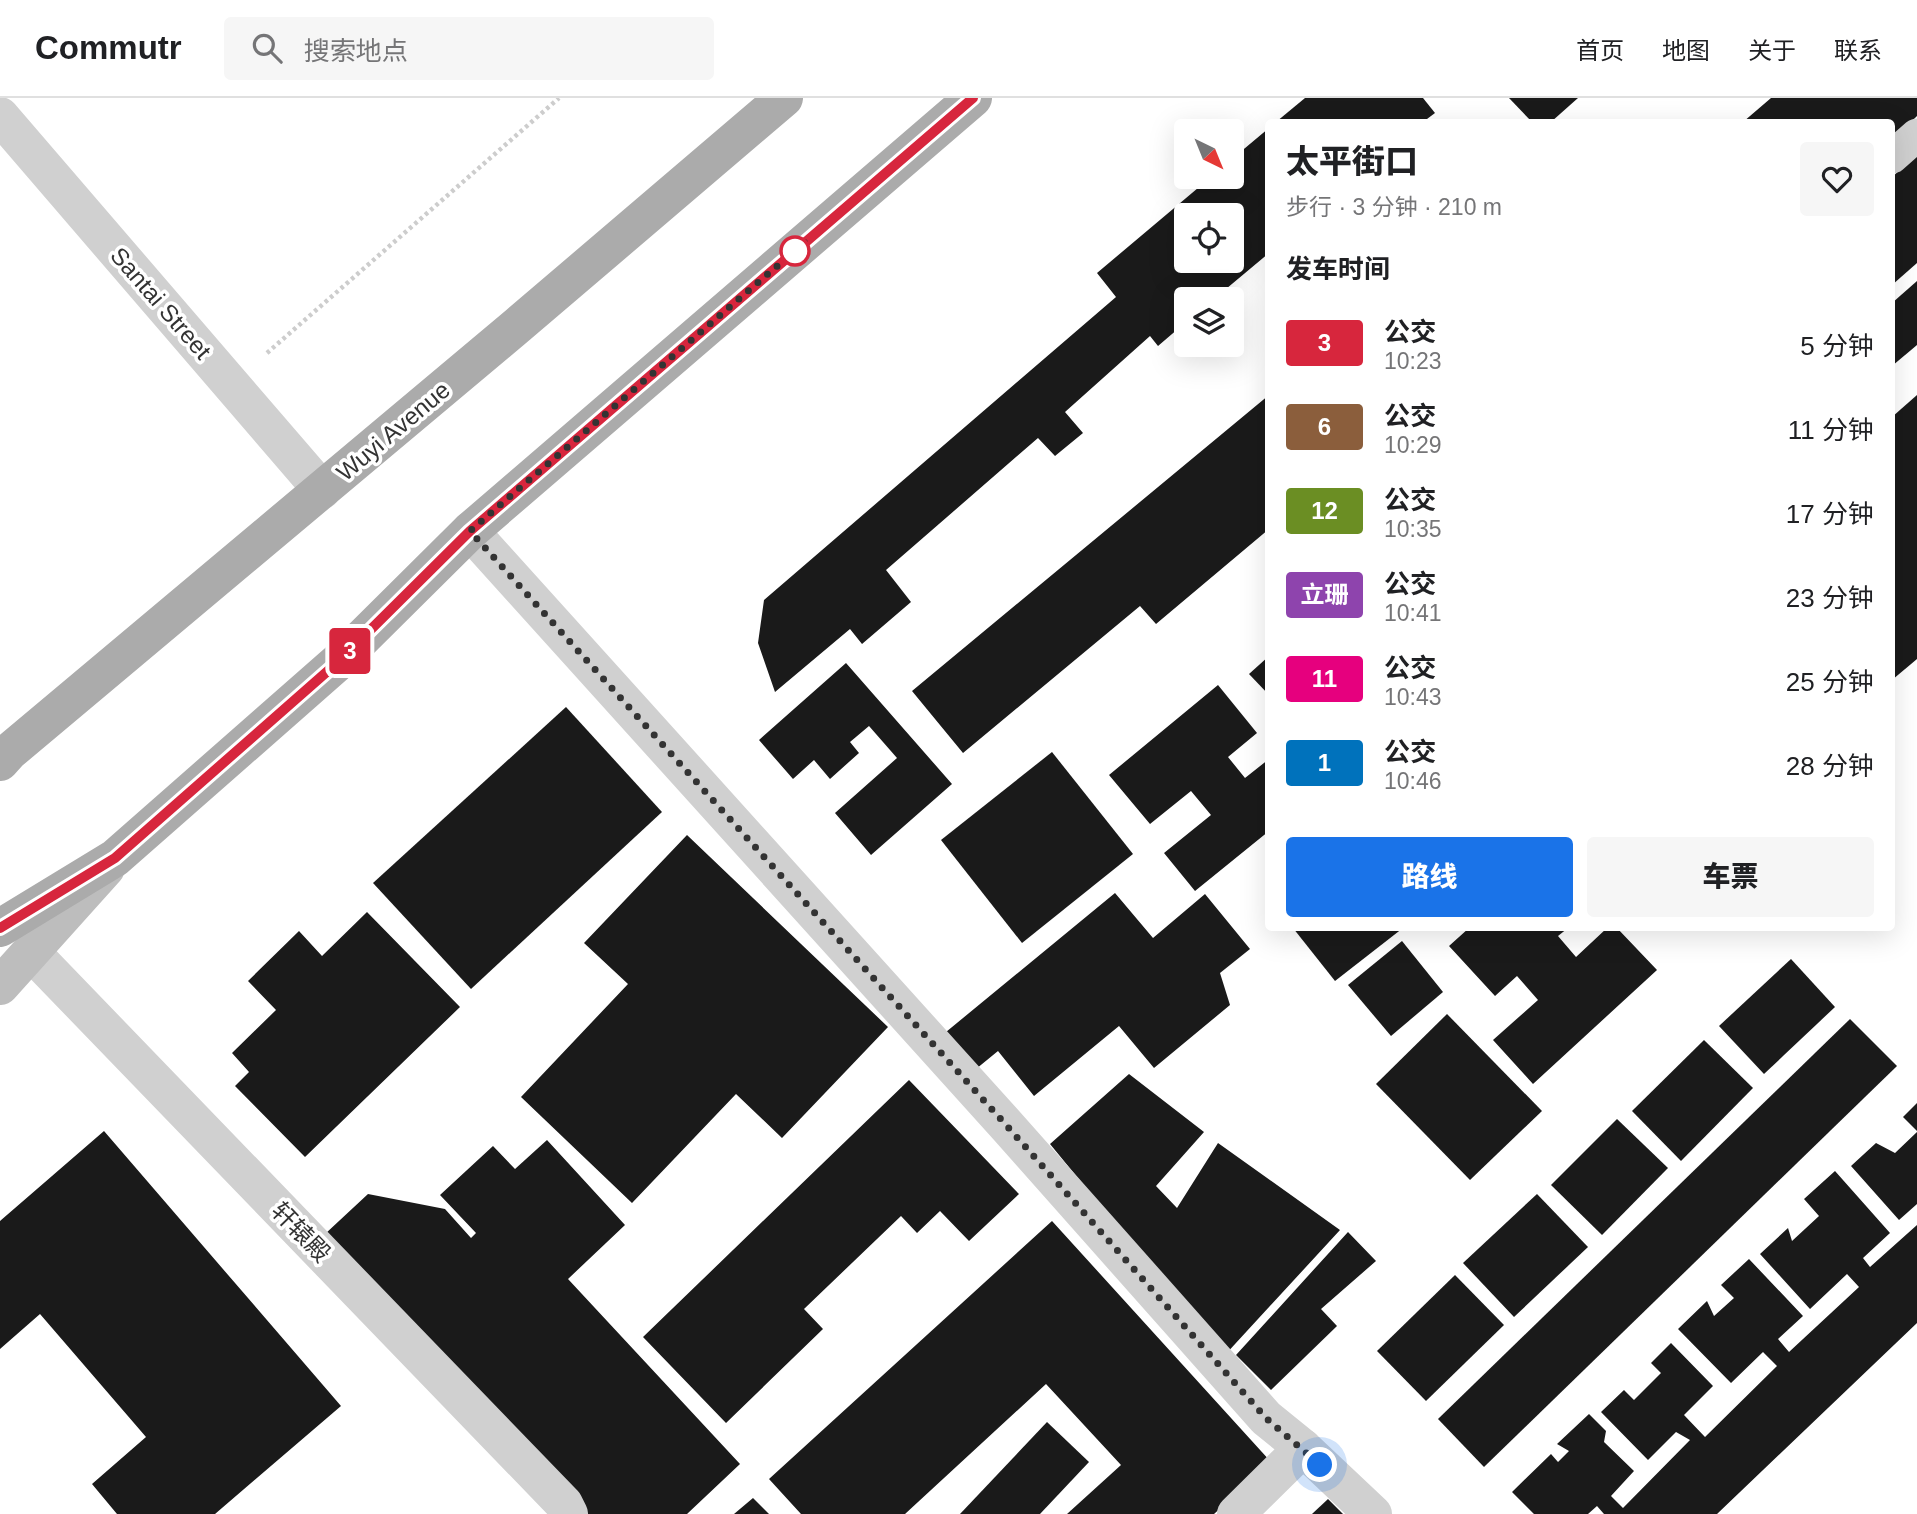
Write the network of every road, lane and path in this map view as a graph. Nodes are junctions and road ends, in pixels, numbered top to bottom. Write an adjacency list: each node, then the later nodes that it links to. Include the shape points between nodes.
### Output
1 (559, 98): 7 (path)
2 (784, 98): 8 (main road, Wuyi Avenue)
3 (973, 98): 9 (main road)
4 (0, 116): 7 (street, Santai Street)
5 (1917, 135): 6 (lane)
6 (1895, 154)
7 (231, 384): 8 (street, Santai Street)
8 (321, 490): 10 (main road, Wuyi Avenue)
9 (470, 531): 11 (main road, via 338,662); 15 (street, via 1266,1418)
10 (3, 757)
11 (115, 858): 12 (main road); 13 (main road)
12 (0, 928)
13 (31, 952): 14 (main road); 16 (street, 轩辕殿)
14 (0, 986)
15 (1303, 1448): 17 (street); 18 (street)
16 (569, 1514)
17 (1236, 1514)
18 (1373, 1514)

